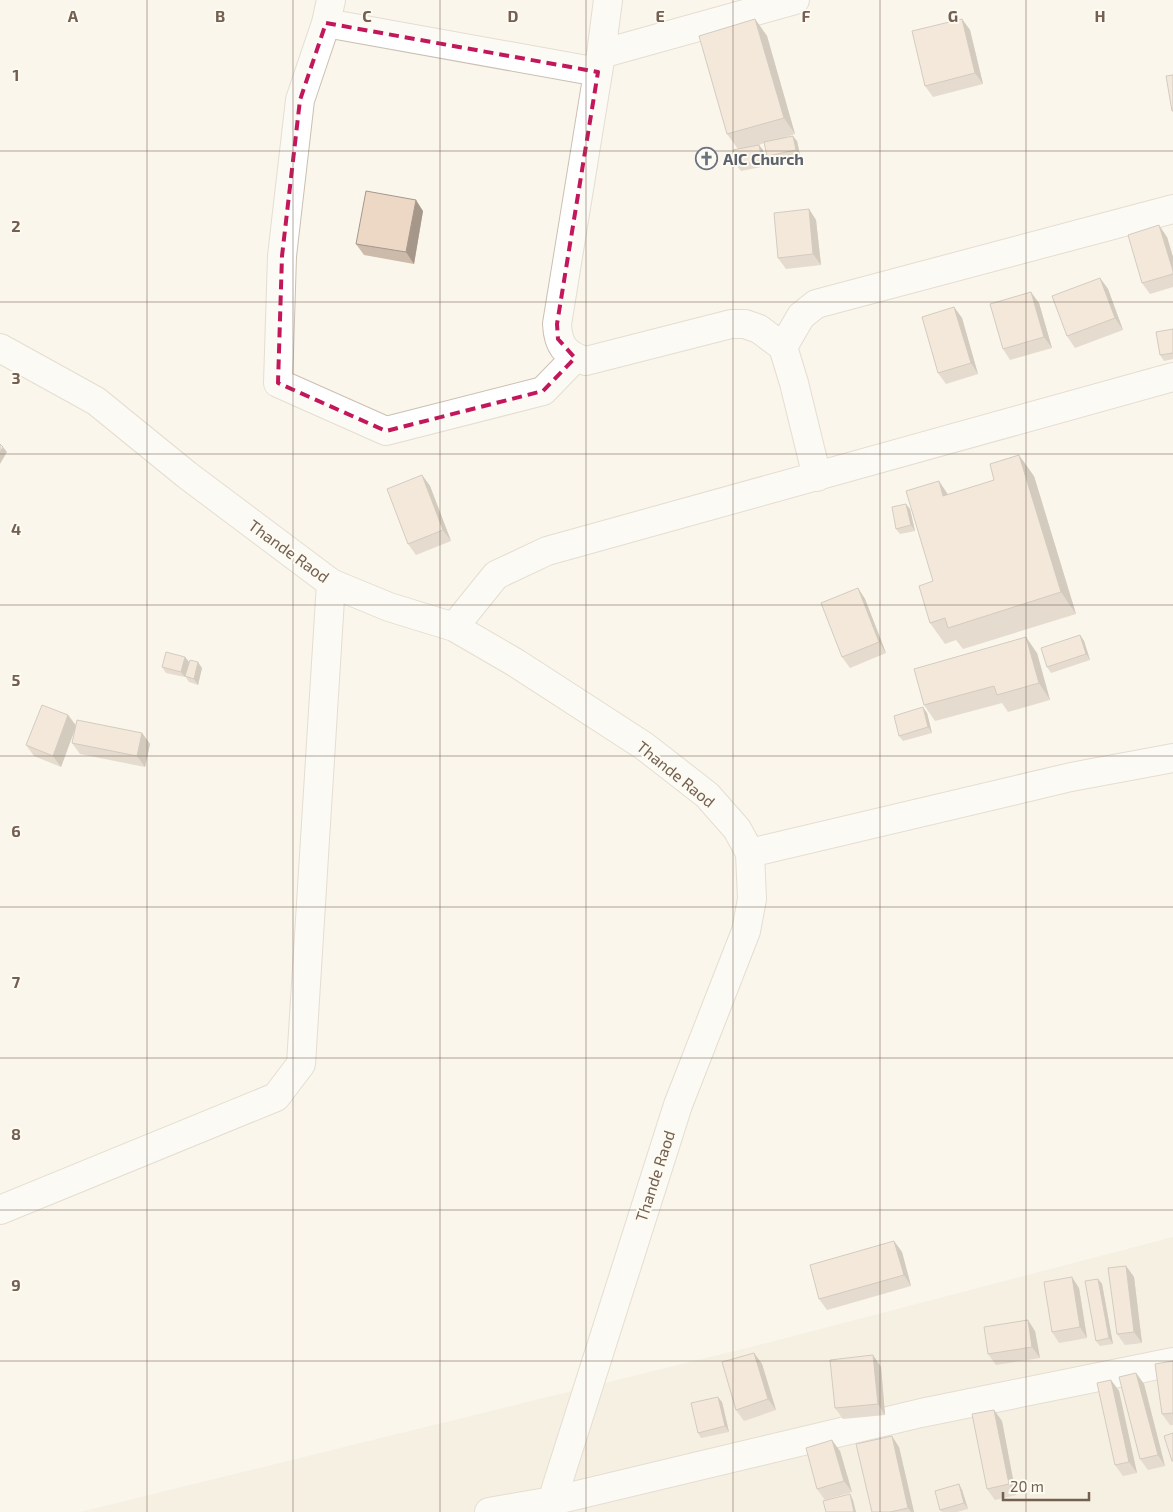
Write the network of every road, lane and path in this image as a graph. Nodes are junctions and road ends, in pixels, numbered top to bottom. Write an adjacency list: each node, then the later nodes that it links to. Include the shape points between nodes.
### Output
1 (608, 0): 4 (street)
2 (795, 0): 4 (street)
3 (329, 12): 4 (street); 8 (street, via 300,100 282,256 278,383 386,431 543,391)
4 (600, 63): 8 (street, via 557,324 562,348)
5 (1173, 209): 7 (street, via 816,304 801,316)
6 (0, 348): 11 (street, Thande Raod, via 96,401 187,475)
7 (783, 348): 8 (street, via 759,329 731,324 586,361); 10 (street)
8 (575, 358)
9 (1173, 377): 10 (street)
10 (817, 477): 12 (street, via 547,551 496,575)
11 (331, 583): 12 (street, Thande Raod, via 389,607); 15 (street, via 301,1064 276,1097)
12 (454, 627): 14 (street, Thande Raod, via 644,746 707,795 737,829)
13 (1173, 758): 14 (street, via 1071,777)
14 (750, 853): 17 (street, Thande Raod, via 752,899 746,931 678,1105)
15 (0, 1210)
16 (1173, 1362): 17 (street, via 921,1413)
17 (549, 1506): 18 (street)
18 (489, 1512)

